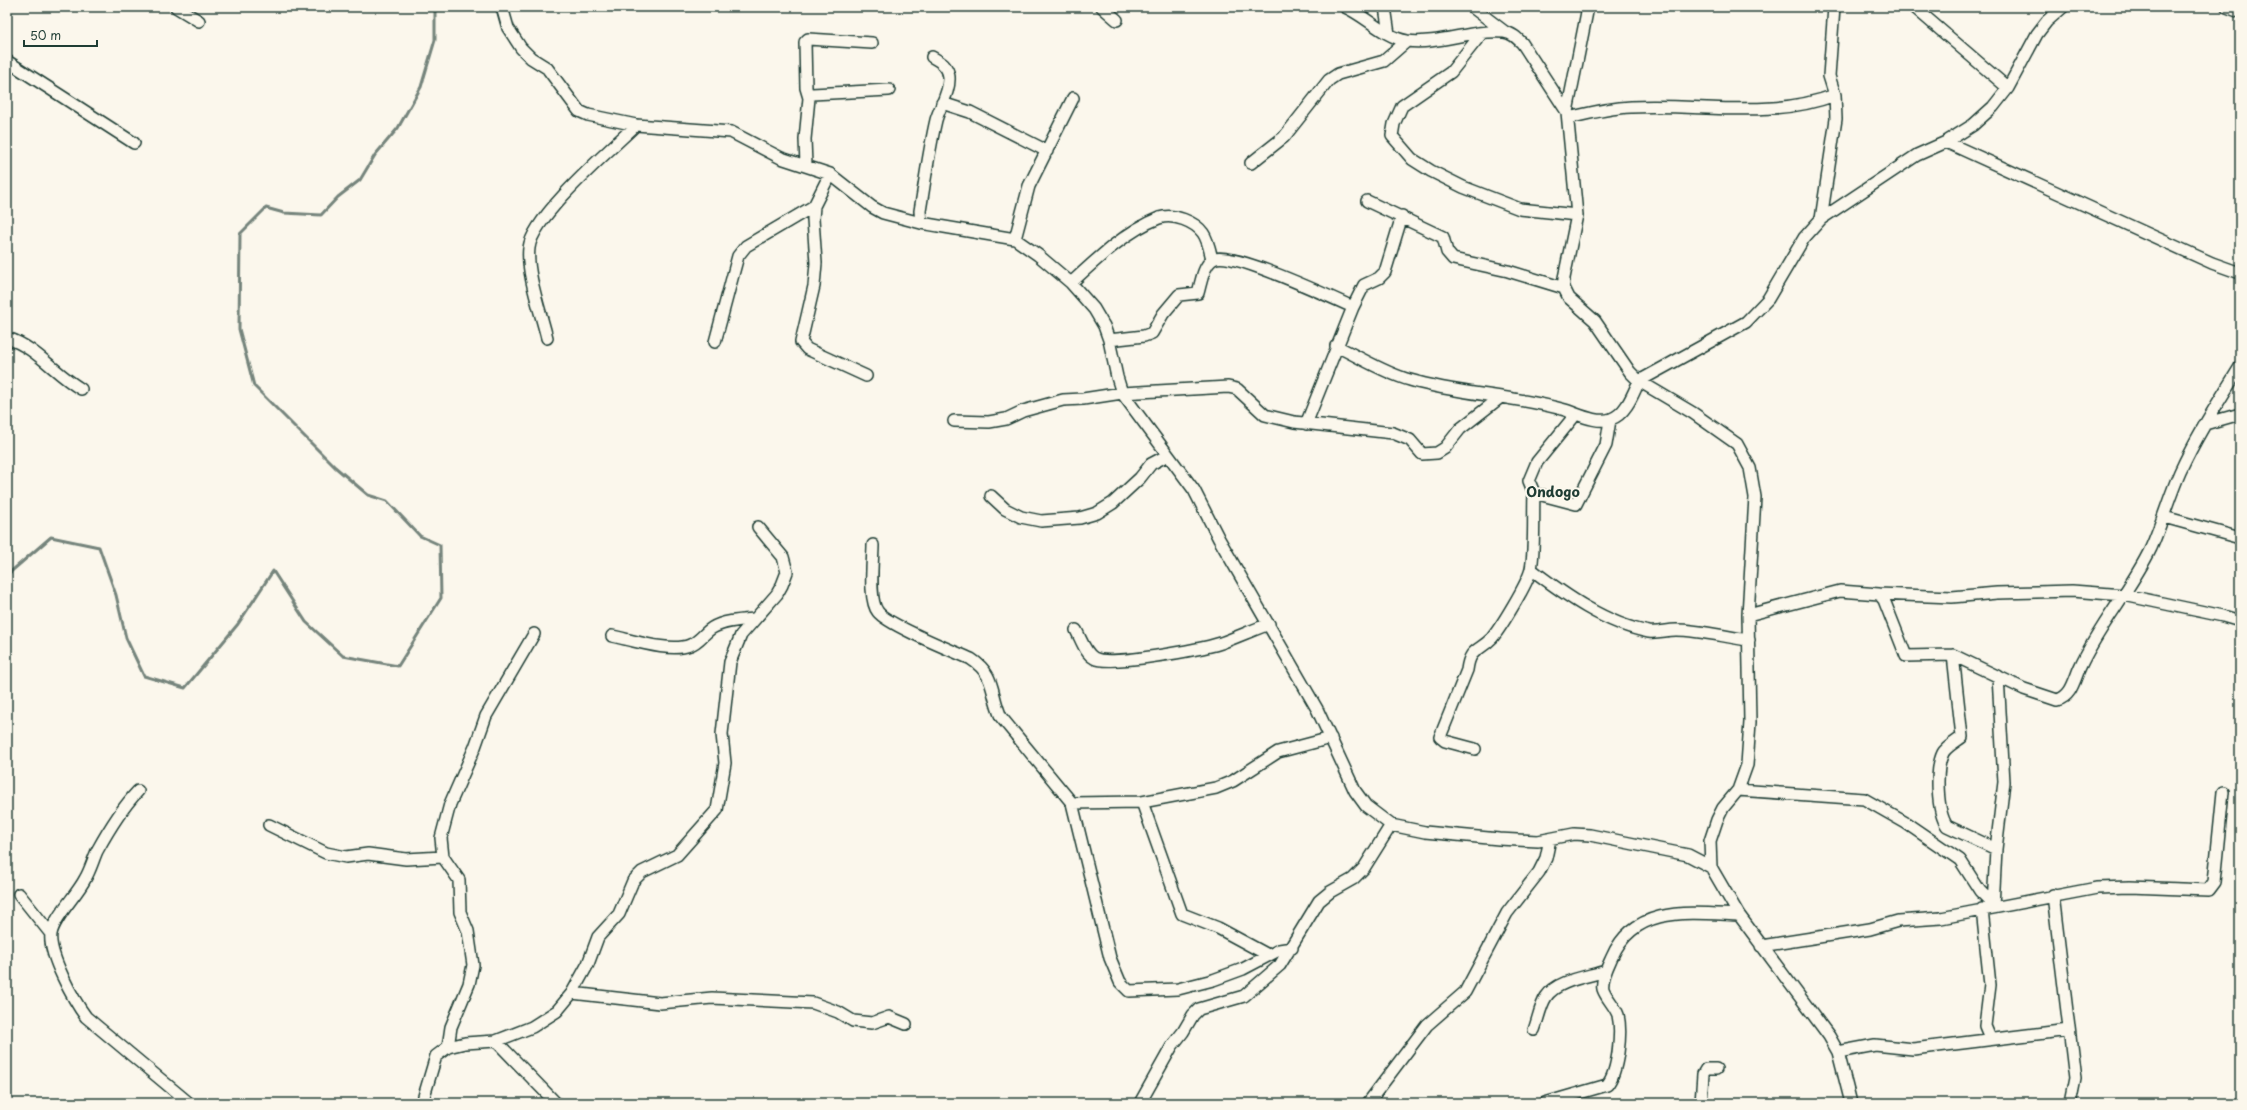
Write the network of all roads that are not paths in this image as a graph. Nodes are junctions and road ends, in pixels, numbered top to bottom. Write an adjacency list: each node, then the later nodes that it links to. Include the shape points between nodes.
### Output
1 (176, 7): 14 (street)
2 (502, 7): 29 (street, via 508,28 521,48 547,68 579,110 588,115)
3 (1102, 7): 13 (street)
4 (1345, 7): 17 (street)
5 (1384, 7): 17 (street)
6 (1472, 7): 15 (street)
7 (1588, 7): 28 (street)
8 (1834, 7): 24 (street, via 1829,76)
9 (1914, 7): 22 (street)
10 (2063, 7): 22 (street, via 2037,34)
11 (2227, 7): 12 (street)
12 (2240, 12)
13 (1117, 20)
14 (199, 21)
15 (1505, 32): 16 (street); 28 (street, via 1513,34 1522,43)
16 (1482, 33): 18 (street); 38 (street, via 1451,72 1402,106 1392,136 1412,159 1431,172 1463,187 1520,209)
17 (1389, 34): 18 (street)
18 (1407, 41): 33 (street, via 1384,61 1338,74 1329,80 1284,137)
19 (872, 43): 25 (street, via 808,39 805,42 806,88)
20 (932, 57): 27 (street, via 943,62 949,77)
21 (7, 61): 31 (street)
22 (2008, 88): 30 (street, via 1993,107 1973,125)
23 (889, 90): 25 (street, via 818,92)
24 (1835, 95): 28 (street, via 1817,102 1785,108 1757,110 1630,107); 40 (street, via 1833,147)
25 (809, 98): 34 (street)
26 (1073, 98): 32 (street)
27 (942, 103): 32 (street, via 970,112); 41 (street, via 936,120 920,210)
28 (1568, 115): 38 (street)
29 (636, 125): 34 (street, via 732,132 781,158); 49 (street, via 546,214 533,232 529,248 530,266)
30 (1946, 142): 40 (street, via 1917,155); 44 (street)
31 (134, 143)
32 (1047, 151): 42 (street, via 1029,186)
33 (1251, 163)
34 (806, 165): 35 (street)
35 (830, 174): 37 (street); 41 (street, via 878,210)
36 (1367, 201): 39 (street)
37 (814, 206): 51 (street, via 746,246 738,256); 54 (street, via 814,286 801,342 807,349)
38 (1577, 215): 46 (street)
39 (1402, 216): 46 (street, via 1443,237 1446,252 1453,259 1508,271); 47 (street, via 1385,272 1364,285)
40 (1821, 219): 55 (street, via 1804,238 1768,299 1746,322)
41 (921, 224): 42 (street)
42 (1015, 239): 45 (street)
43 (1212, 259): 45 (street, via 1204,235 1197,227 1173,217 1160,218 1129,236); 47 (street, via 1229,257 1253,265); 50 (street, via 1206,266 1198,293 1179,295 1163,314 1152,333)
44 (2240, 273)
45 (1071, 283): 50 (street, via 1094,309)
46 (1564, 288): 55 (street, via 1569,298 1596,321 1630,372)
47 (1353, 307): 52 (street)
48 (7, 338): 56 (street, via 28,347)
49 (547, 338)
50 (1109, 340): 57 (street)
51 (715, 342)
52 (1336, 346): 58 (street, via 1408,380 1445,389); 63 (street)
53 (2240, 367): 64 (street)
54 (866, 376)
55 (1639, 381): 61 (street, via 1631,399 1618,416); 75 (street, via 1738,444 1750,468 1755,497)
56 (81, 389)
57 (1122, 393): 62 (street, via 1063,400 989,422); 63 (street, via 1228,387 1237,390 1265,415); 65 (street)
58 (1501, 397): 59 (street); 63 (street, via 1460,429 1445,448 1428,455 1422,454 1410,440 1394,433)
59 (1576, 414): 61 (street, via 1603,421); 66 (street, via 1537,462 1529,481)
60 (2240, 414): 64 (street)
61 (1610, 420): 66 (street, via 1606,445 1576,504)
62 (954, 421)
63 (1306, 424)
64 (2205, 424): 68 (street, via 2180,472)
65 (1168, 455): 67 (street, via 1151,464 1113,503 1097,513 1080,518 1041,521 1021,517 1005,509); 78 (street, via 1194,490 1219,539)
66 (1534, 493): 72 (street)
67 (991, 496)
68 (2164, 517): 70 (street); 74 (street, via 2151,548)
69 (758, 527): 76 (street, via 783,557 787,572 777,594)
70 (2240, 538)
71 (873, 545): 91 (street, via 873,592 878,612 893,623 983,667 990,679 994,701 1001,717)
72 (1531, 569): 82 (street, via 1557,588 1608,618 1630,627 1651,632 1677,630); 86 (street, via 1523,588 1491,639 1473,651 1468,660 1467,670 1440,737 1441,740)
73 (1879, 594): 74 (street, via 1952,597 2072,591); 75 (street, via 1840,591); 83 (street, via 1884,600 1906,656)
74 (2124, 595): 77 (street); 84 (street, via 2096,637 2069,694 2062,699 2057,700 2024,689)
75 (1748, 615): 82 (street)
76 (754, 619): 81 (street, via 713,627 698,641 680,647); 107 (street, via 741,635 730,662 722,734 725,763 717,810 677,855 642,872 633,882 619,914 598,937 588,964)
77 (2240, 621)
78 (1269, 624): 79 (street, via 1219,643 1127,660 1103,661 1088,654); 85 (street)
79 (1076, 630)
80 (534, 634): 96 (street, via 486,716 450,804 441,838)
81 (612, 636)
82 (1749, 640): 87 (street, via 1750,722 1747,765)
83 (1953, 655): 84 (street); 95 (street, via 1962,737 1943,752 1939,769 1942,820 1947,826)
84 (1998, 676): 95 (street, via 2004,782)
85 (1331, 738): 90 (street, via 1278,752 1233,781 1216,788); 92 (street, via 1355,791 1366,806)
86 (1475, 749)
87 (1738, 790): 97 (street, via 1723,808 1715,825 1710,841); 100 (street, via 1864,799 1906,823 1960,860)
88 (138, 791): 102 (street, via 122,807 97,852 86,879)
89 (2222, 792): 99 (street, via 2214,882 2208,890 2124,887 2097,888)
90 (1142, 802): 91 (street); 105 (street, via 1182,914 1218,928)
91 (1072, 803): 105 (street, via 1081,849 1110,958 1120,982 1129,991 1178,989 1213,980 1243,969)
92 (1391, 824): 94 (street, via 1425,832 1499,839); 104 (street, via 1364,868 1353,879 1319,901)
93 (269, 825): 96 (street, via 326,853 340,856 368,854 406,859)
94 (1550, 839): 97 (street, via 1574,834 1598,836 1688,855); 120 (street, via 1546,858 1539,872 1507,913 1465,992 1427,1025)
95 (1996, 849): 100 (street)
96 (443, 857): 113 (street, via 459,880 460,912 468,931 473,965 469,984 451,1027)
97 (1712, 867): 101 (street)
98 (19, 894): 102 (street)
99 (2054, 895): 100 (street); 110 (street)
100 (1989, 906): 103 (street, via 1941,918 1898,921 1870,929); 111 (street, via 1990,985 1985,1026)
101 (1740, 915): 103 (street); 106 (street, via 1682,912 1656,917 1635,927 1617,945)
102 (51, 934): 116 (street, via 55,958 74,999 86,1017)
103 (1761, 946): 114 (street, via 1802,998)
104 (1292, 948): 105 (street); 119 (street, via 1280,965 1244,996 1199,1009 1193,1014)
105 (1268, 955)
106 (1606, 971): 109 (street, via 1562,984 1552,991 1545,998); 121 (street, via 1603,988 1618,1015 1618,1060 1613,1078 1606,1085)
107 (572, 993): 108 (street, via 660,1004 712,998 813,1003 838,1012 853,1021 872,1023 889,1017); 112 (street, via 557,1011 532,1028)
108 (906, 1024)
109 (1534, 1030)
110 (2069, 1030): 111 (street); 124 (street, via 2075,1078)
111 (1990, 1038): 114 (street, via 1914,1049 1876,1045)
112 (496, 1041): 113 (street); 118 (street)
113 (448, 1047): 117 (street, via 436,1056)
114 (1838, 1052): 123 (street)
115 (1716, 1069): 122 (street, via 1706,1069 1703,1074)
116 (189, 1103)
117 (422, 1103)
118 (556, 1103)
119 (1140, 1103)
120 (1368, 1103)
121 (1545, 1103)
122 (1701, 1103)
123 (1850, 1103)
124 (2070, 1103)

